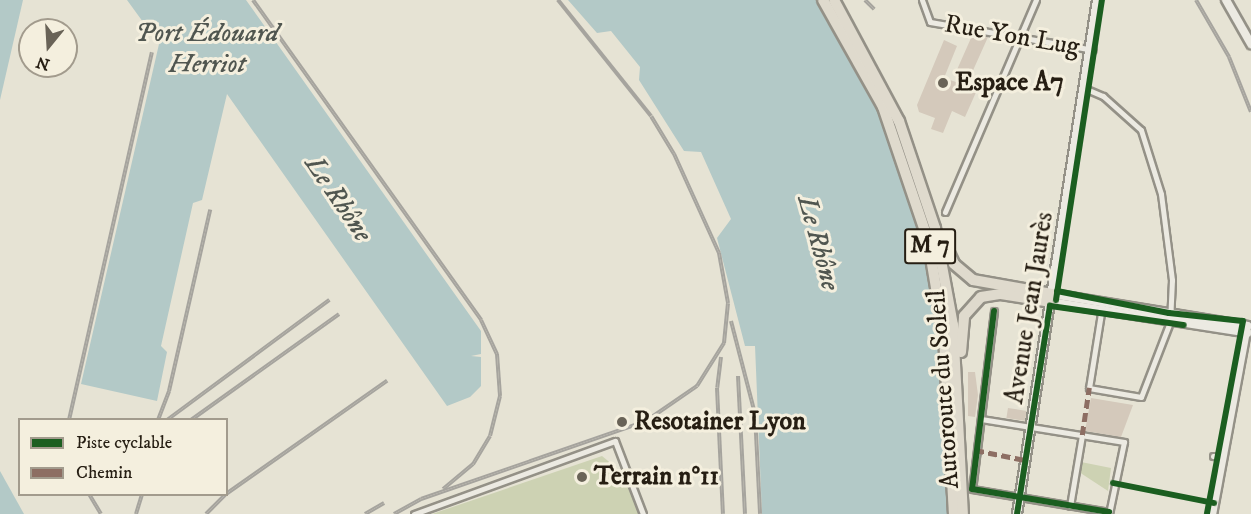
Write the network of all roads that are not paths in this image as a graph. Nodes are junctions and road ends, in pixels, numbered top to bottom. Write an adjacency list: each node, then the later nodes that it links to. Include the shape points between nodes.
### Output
1 (823, 0): 28 (highway, Autoroute du Soleil / M 7, via 883,107 926,230 944,336)
2 (834, 0): 11 (highway, Autoroute du Soleil / M 7, via 884,87)
3 (922, 0): 7 (street, Rue Yon Lug, via 930,22)
4 (1036, 0): 7 (street)
5 (1099, 0): 9 (main road, Avenue Jean Jaurès)
6 (1226, 0): 8 (main road)
7 (1020, 37): 9 (street, Rue Yon Lug); 12 (street)
8 (1251, 44)
9 (1092, 50): 10 (main road, Avenue Jean Jaurès)
10 (1085, 88): 13 (main road, Avenue Jean Jaurès); 16 (street, via 1133,119 1148,146 1162,196 1172,280)
11 (923, 185): 13 (highway, via 950,256 965,275 982,283); 17 (highway, Autoroute du Soleil / M 7, via 948,288)
12 (945, 212)
13 (1051, 298): 14 (main road); 17 (highway, via 996,294 970,305 962,323); 19 (main road, Avenue Jean Jaurès)
14 (1102, 306): 16 (main road); 16 (street, via 1089,388 1141,397)
15 (994, 311): 18 (street)
16 (1169, 317): 22 (main road, via 1248,330)
17 (958, 418): 29 (highway, Autoroute du Soleil / M 7)
18 (981, 419): 19 (street); 23 (street, via 971,477 974,490)
19 (1031, 426): 20 (street); 23 (main road, Avenue Jean Jaurès)
20 (1082, 435): 24 (street); 25 (street, via 1124,442)
21 (1214, 456): 22 (street)
22 (1223, 458): 31 (main road)
23 (1019, 498): 24 (street); 30 (main road, Avenue Jean Jaurès)
24 (1070, 506): 25 (street)
25 (1109, 513)
26 (414, 514): 27 (street, via 615,441)
27 (643, 514)
28 (954, 514)
29 (963, 514)
30 (1017, 514)
31 (1212, 514)

